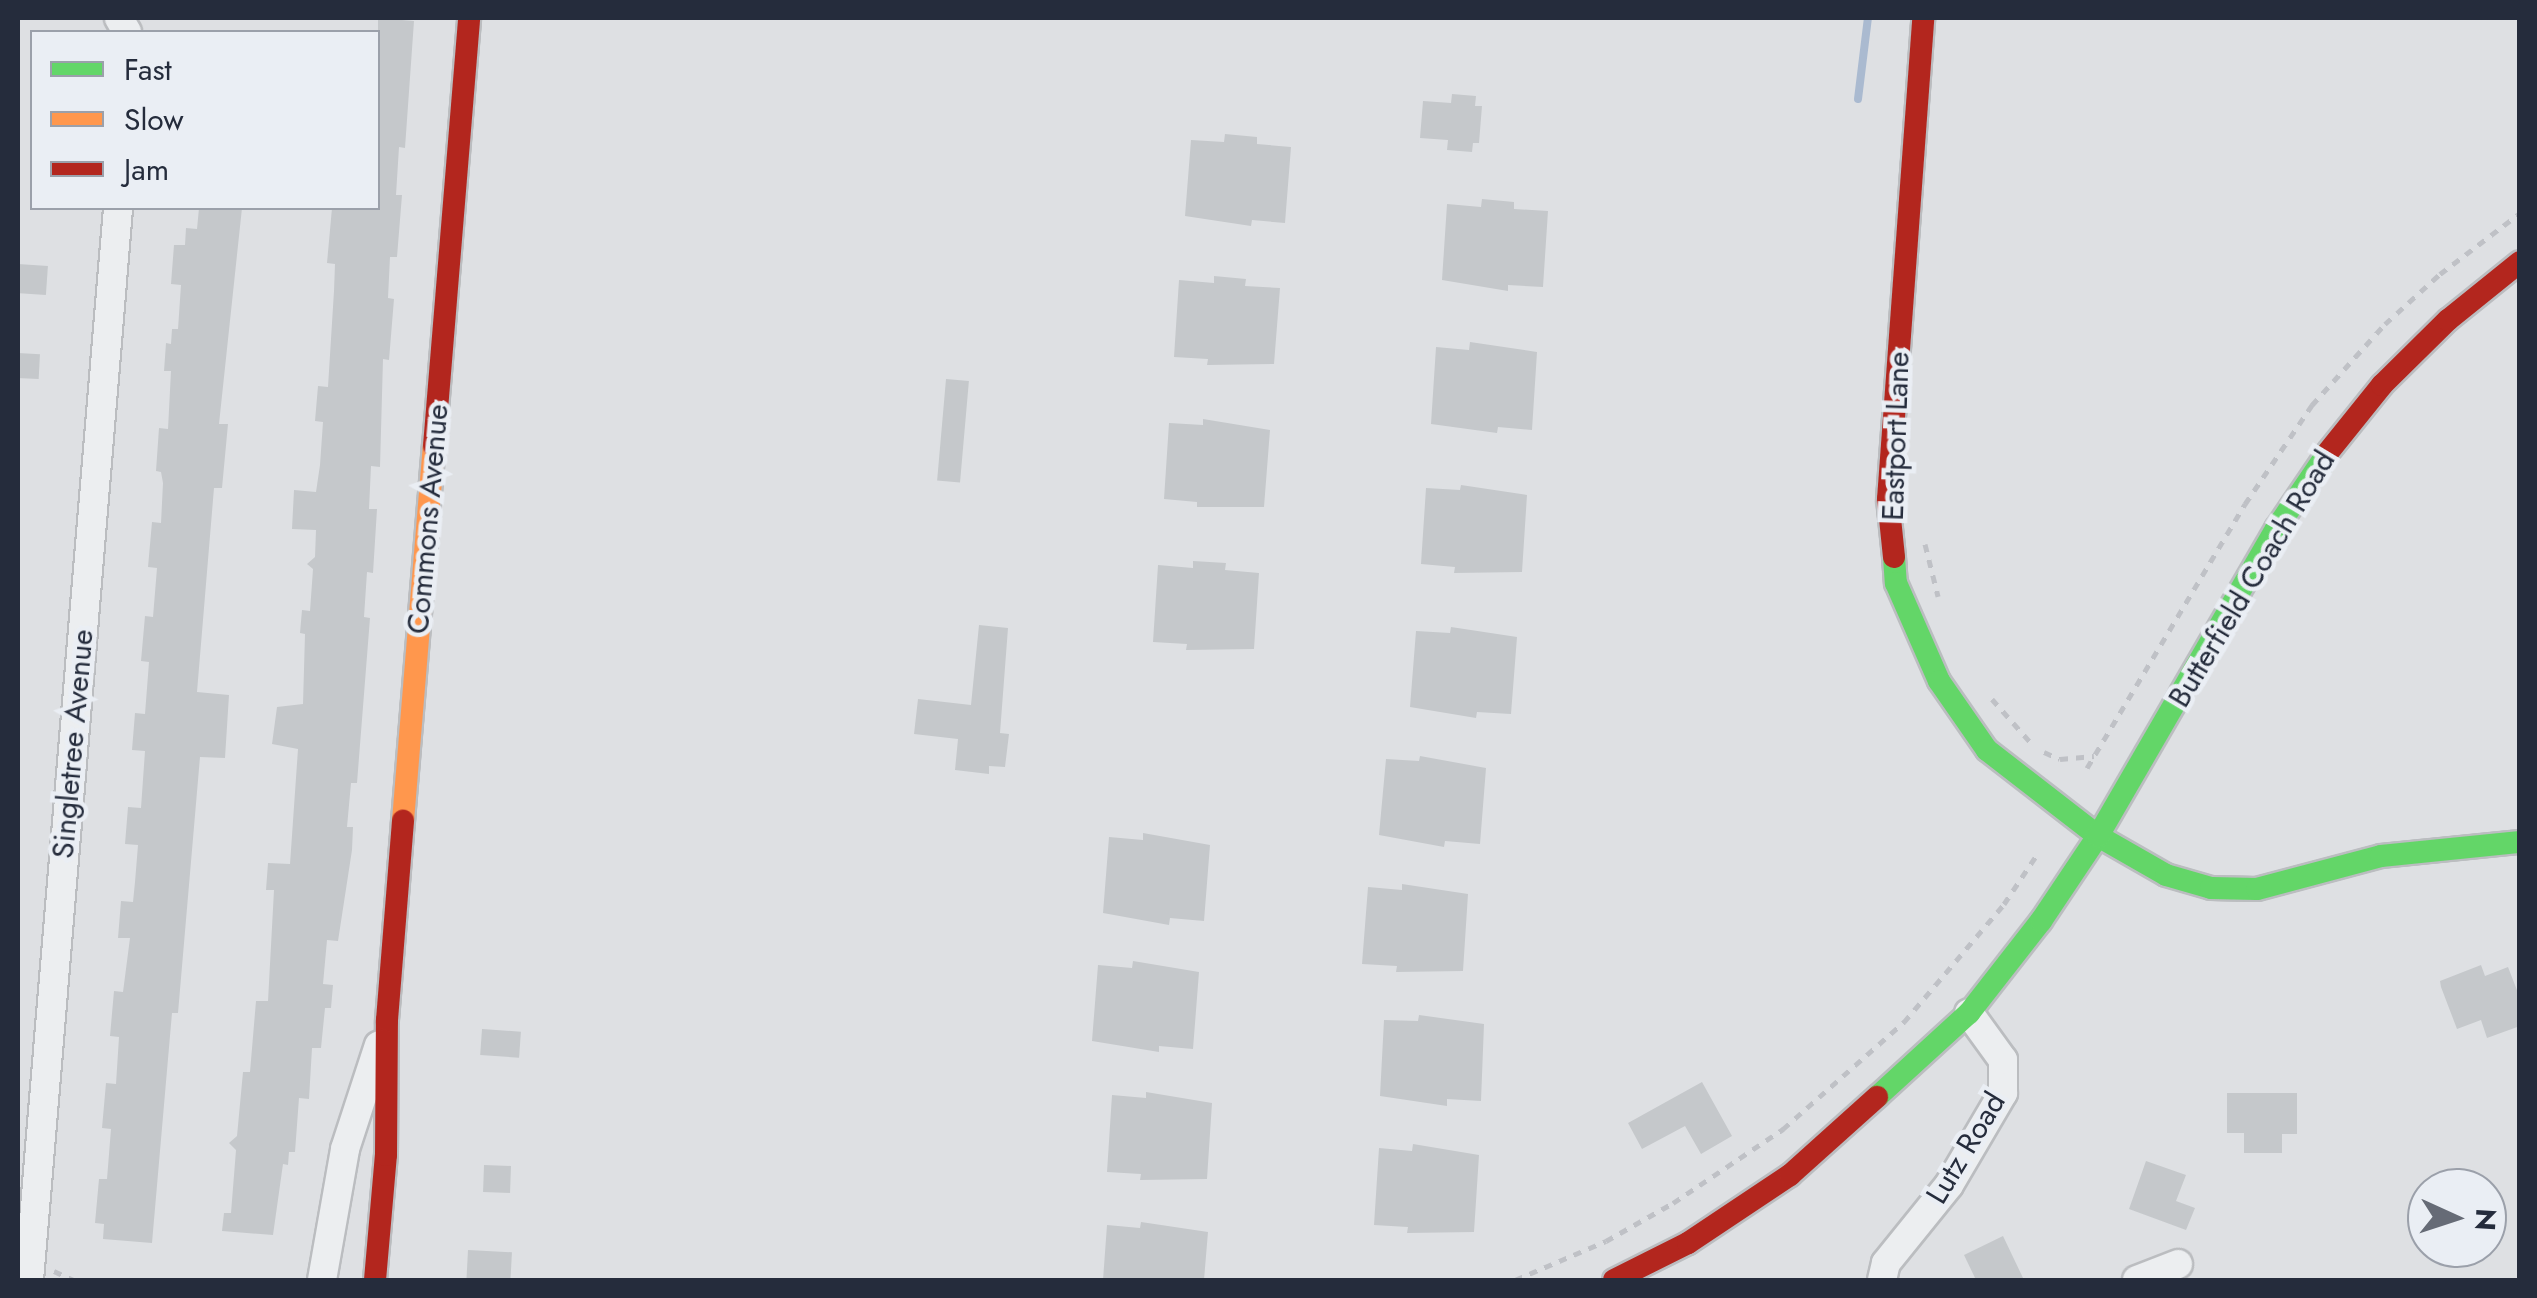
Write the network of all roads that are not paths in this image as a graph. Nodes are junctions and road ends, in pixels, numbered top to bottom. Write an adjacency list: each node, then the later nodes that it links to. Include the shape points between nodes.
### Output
1 (469, 18): 8 (street, Commons Avenue)
2 (1923, 18): 5 (street, Eastport Lane, via 1888,499 1896,583 1939,681 1986,750)
3 (118, 210): 10 (street, Singletree Avenue)
4 (2520, 262): 5 (street, Butterfield Coach Road, via 2382,385 2326,454)
5 (2098, 836): 6 (street, via 2166,874 2210,888 2257,889 2381,856); 7 (street, Butterfield Coach Road)
6 (2520, 842)
7 (1969, 1013): 13 (street, Butterfield Coach Road, via 1790,1175 1688,1242); 14 (street, Lutz Road, via 2003,1060 2003,1094 1950,1185 1886,1263)
8 (387, 1020): 11 (street, Commons Avenue, via 346,1149); 12 (street, Commons Avenue)
9 (2178, 1264): 15 (street)
10 (29, 1280)
11 (322, 1280)
12 (376, 1280)
13 (1614, 1280)
14 (1882, 1280)
15 (2137, 1280)

